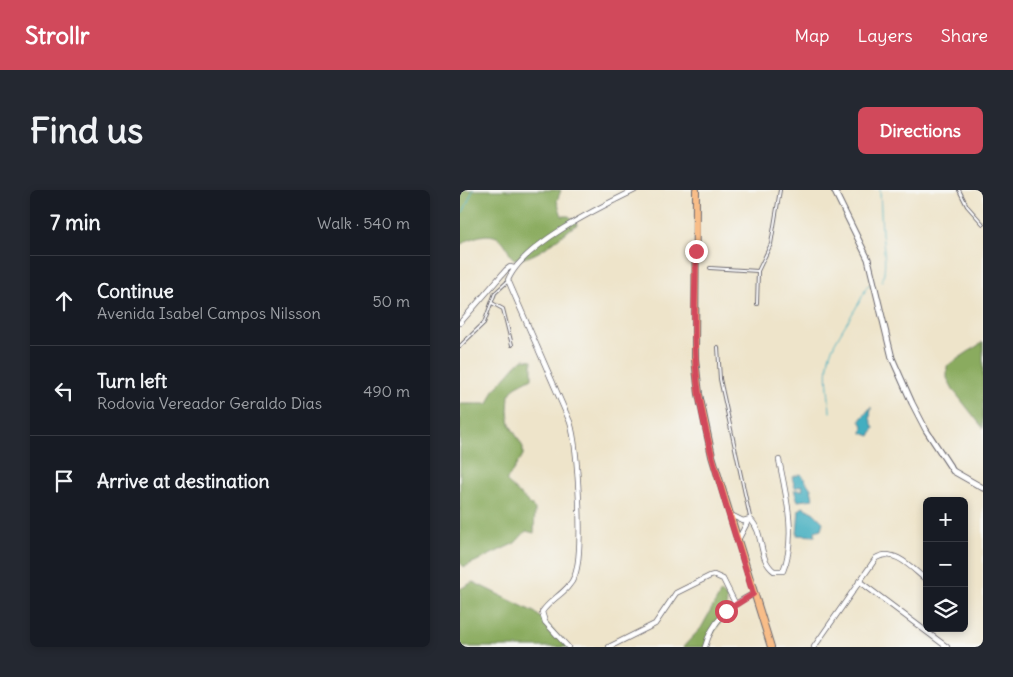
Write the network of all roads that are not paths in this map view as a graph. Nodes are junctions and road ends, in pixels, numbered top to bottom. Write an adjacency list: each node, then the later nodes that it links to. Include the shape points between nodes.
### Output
1 (635, 190): 7 (street, via 568,224)
2 (696, 190): 19 (main road, via 696,368 709,446)
3 (780, 190): 9 (lane, via 771,244)
4 (834, 190): 18 (street, via 868,259 892,358 912,403 953,471)
5 (959, 190): 6 (lane, via 967,206)
6 (983, 224)
7 (514, 268): 10 (street); 13 (street, via 506,270)
8 (710, 268): 9 (lane)
9 (758, 271): 12 (lane)
10 (508, 280): 11 (lane, via 500,287); 26 (street, via 570,422 576,443 578,562 569,588 542,612 545,622)
11 (492, 303): 14 (lane, via 503,309); 15 (lane, via 484,323)
12 (757, 304)
13 (460, 323)
14 (512, 345)
15 (460, 346)
16 (718, 346): 20 (lane, via 720,379 750,507)
17 (779, 460): 20 (street, via 790,511 782,572 774,570 765,560 757,528)
18 (983, 488)
19 (730, 514): 20 (street, via 738,520); 21 (main road)
20 (749, 520): 21 (street)
21 (738, 541): 24 (main road)
22 (923, 577): 23 (street, via 901,560 885,554 876,558)
23 (859, 581): 30 (street); 31 (street)
24 (753, 594): 25 (street); 29 (main road)
25 (735, 603): 27 (street, via 724,579 710,576 676,593 655,624); 28 (street, via 720,617)
26 (568, 647)
27 (609, 647)
28 (705, 647)
29 (771, 647)
30 (814, 647)
31 (947, 647)

